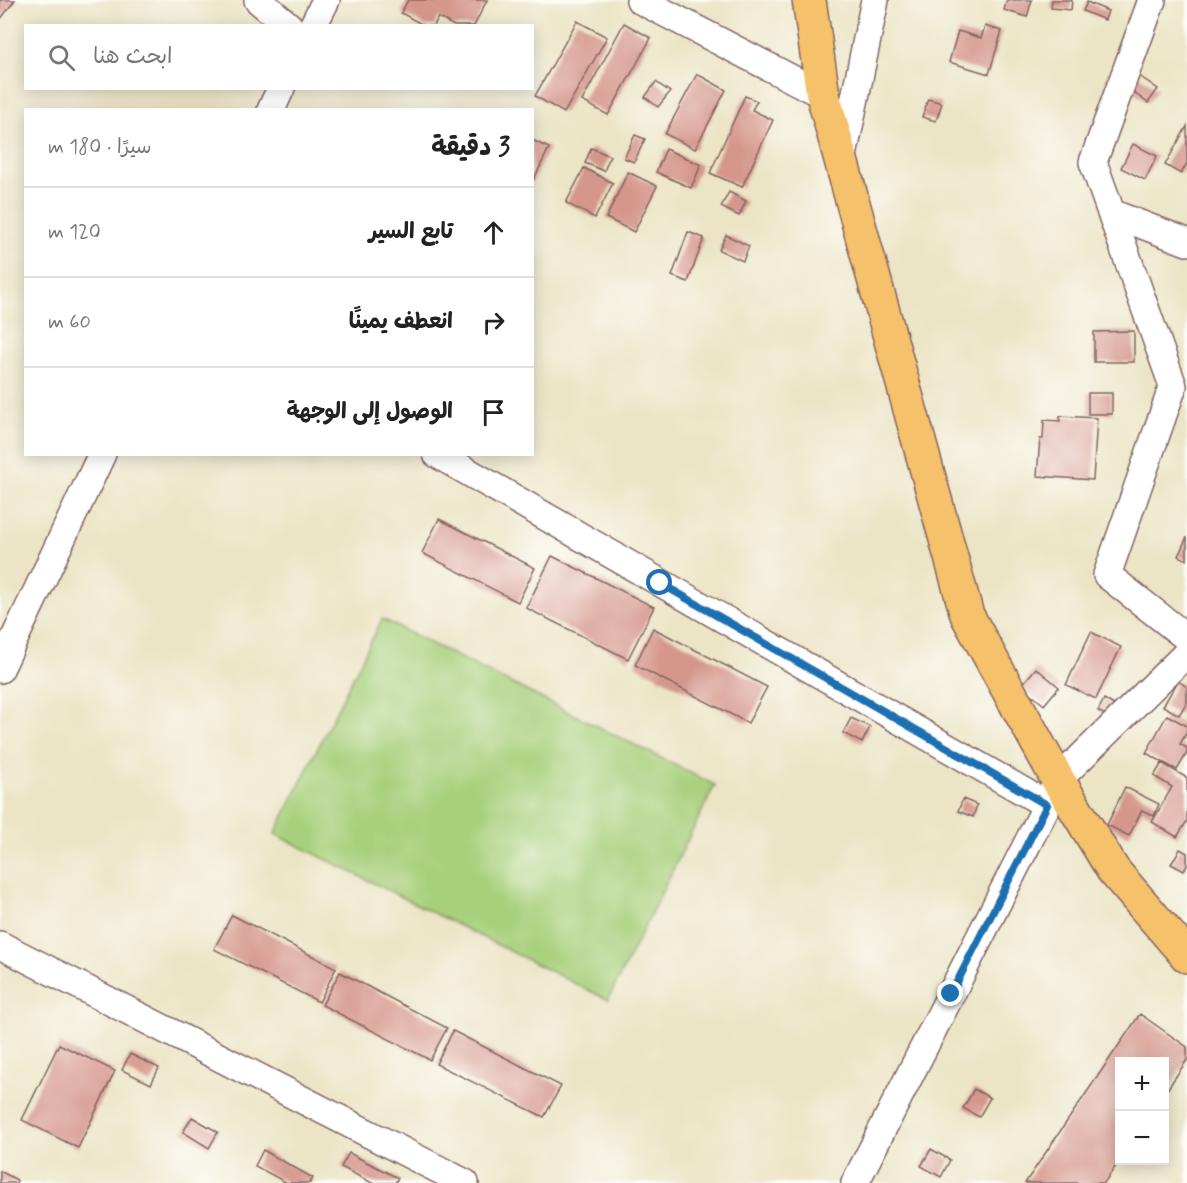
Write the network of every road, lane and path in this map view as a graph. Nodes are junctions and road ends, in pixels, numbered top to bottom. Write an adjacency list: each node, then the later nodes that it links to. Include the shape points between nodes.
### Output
1 (258, 0): 7 (street)
2 (326, 0): 8 (street)
3 (640, 0): 10 (street)
4 (809, 0): 10 (highway)
5 (875, 0): 12 (street)
6 (1152, 0): 13 (street, via 1093,162)
7 (287, 24)
8 (314, 24)
9 (280, 90): 11 (street)
10 (823, 95): 12 (highway)
11 (272, 108)
12 (841, 162): 20 (highway, via 967,615)
13 (1111, 213): 14 (street); 17 (street, via 1173,386 1107,575)
14 (1187, 242)
15 (101, 456): 19 (street)
16 (441, 456): 20 (street)
17 (1187, 638)
18 (1187, 652): 20 (street)
19 (0, 669)
20 (1052, 792): 22 (highway); 24 (street)
21 (0, 945): 23 (street)
22 (1187, 956)
23 (465, 1183)
24 (855, 1183)

